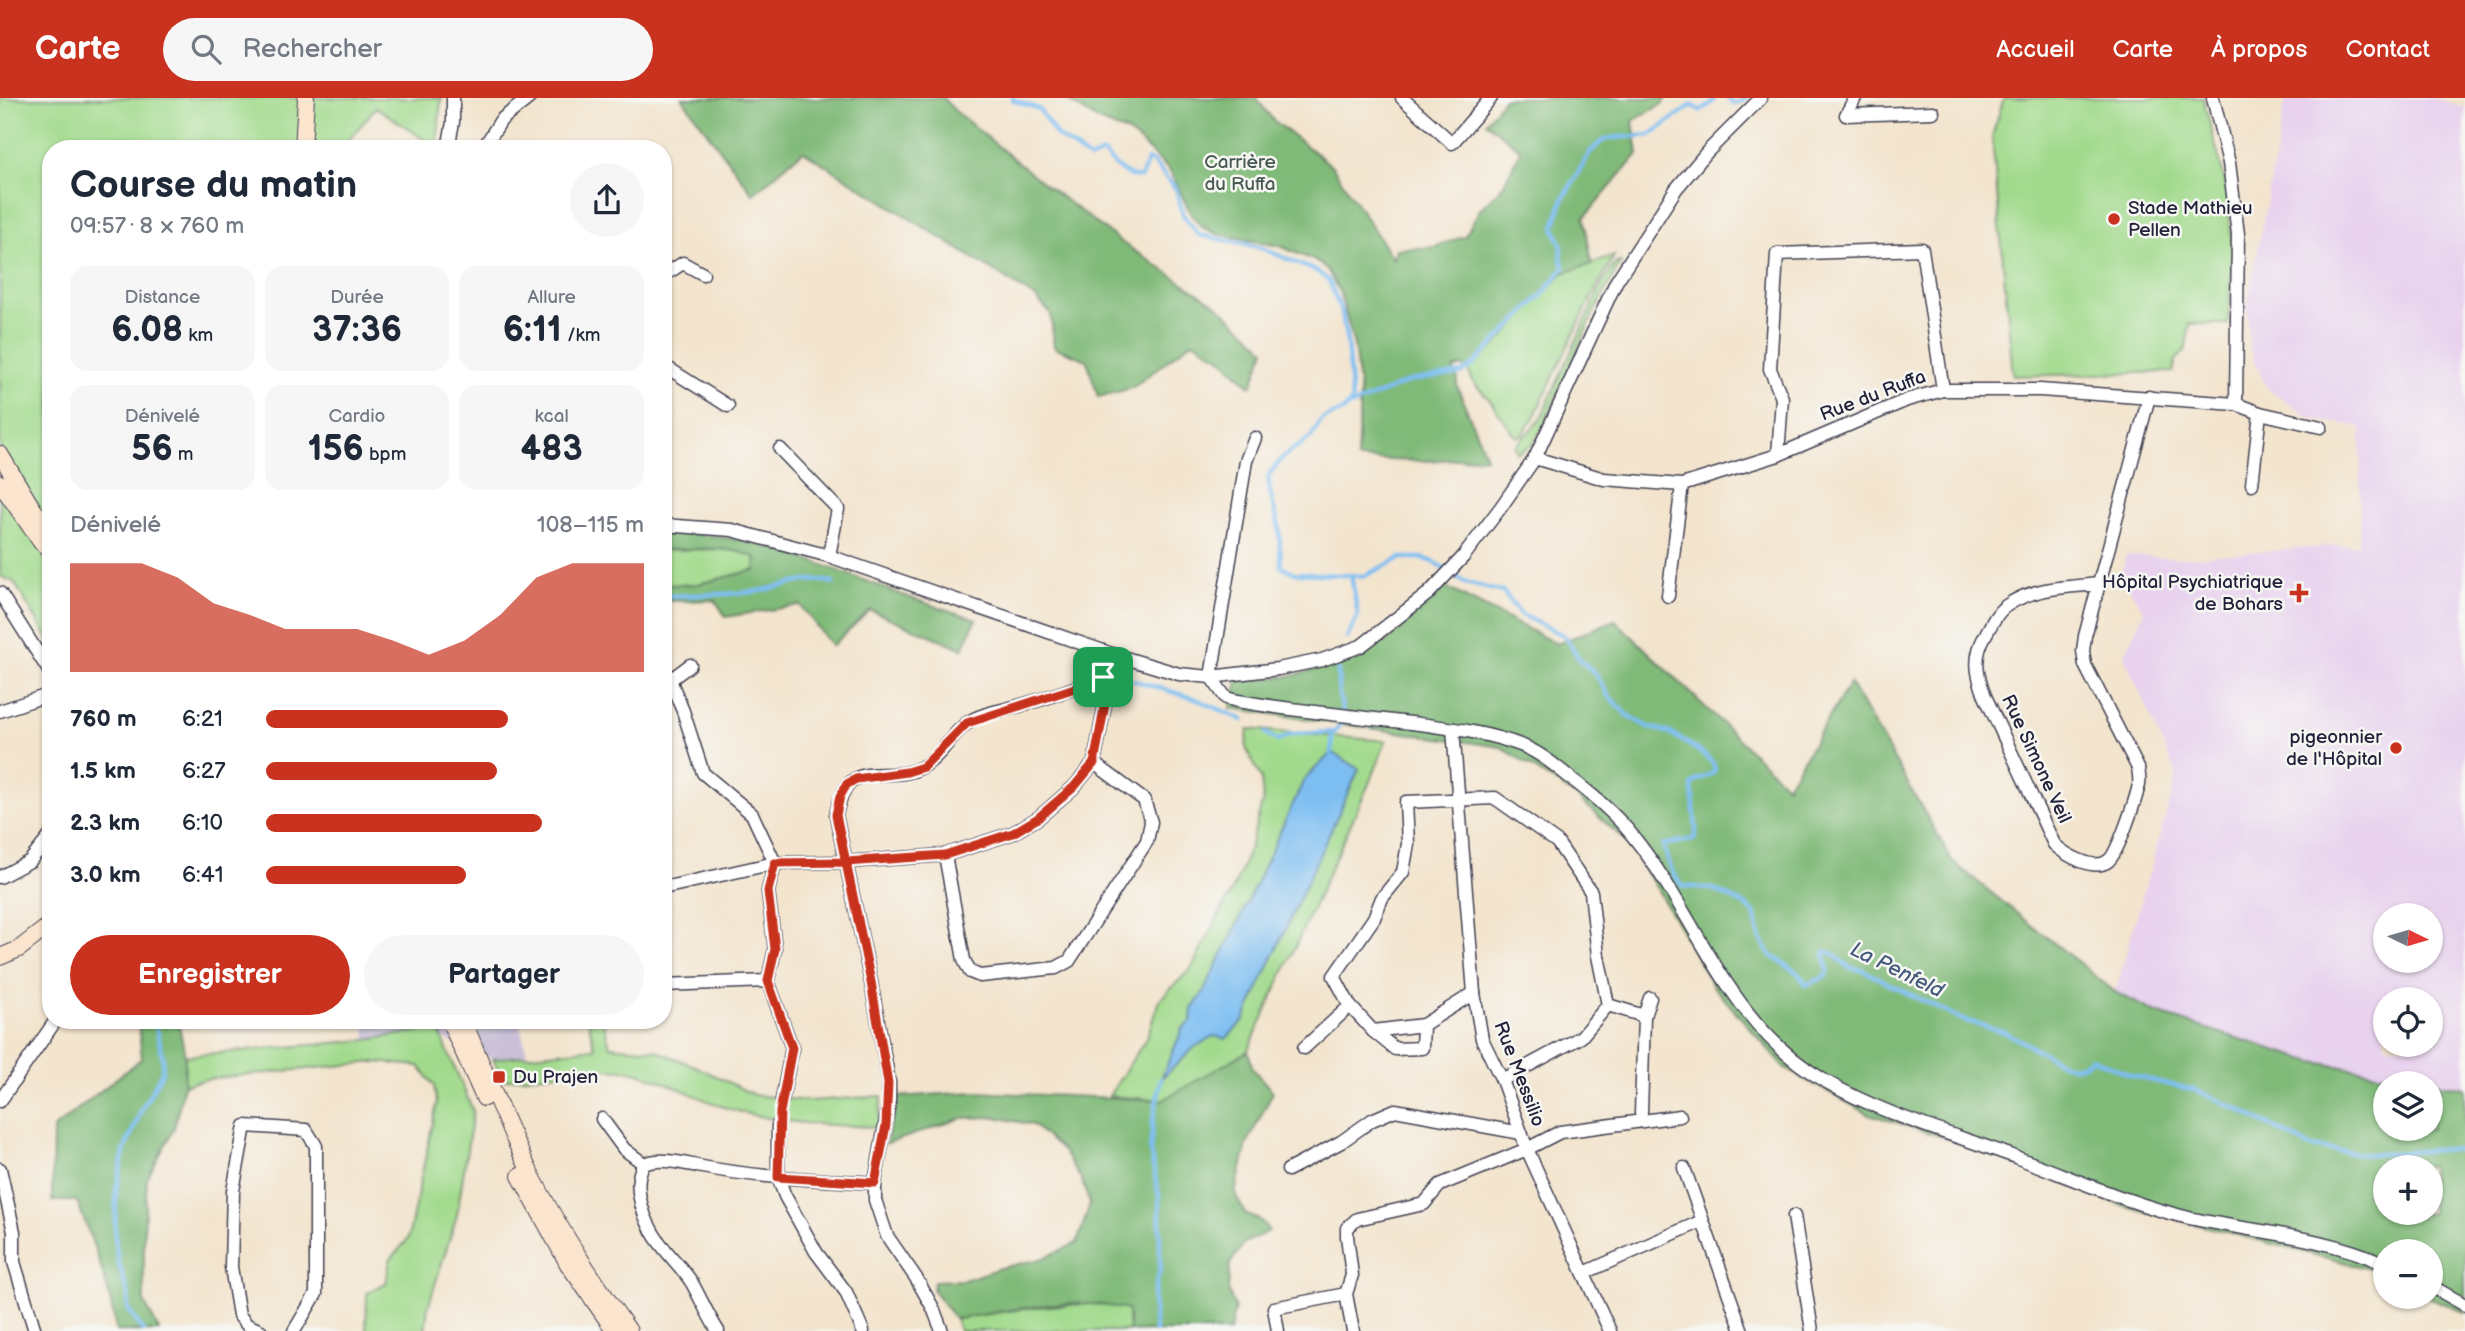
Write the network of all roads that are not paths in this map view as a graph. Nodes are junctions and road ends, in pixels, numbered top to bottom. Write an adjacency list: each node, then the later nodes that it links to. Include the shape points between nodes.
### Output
1 (306, 98): 10 (main road)
2 (453, 98): 11 (street)
3 (529, 98): 12 (street, via 501,120)
4 (1491, 98): 8 (street, via 1452,144)
5 (1761, 98): 26 (street, via 1676,189 1616,282)
6 (1855, 98): 9 (street, via 1846,115)
7 (2213, 98): 18 (street, via 2229,163 2238,234)
8 (1404, 100)
9 (1933, 112)
10 (304, 140)
11 (450, 140)
12 (489, 140)
13 (672, 271): 14 (street, via 683,264)
14 (703, 274)
15 (672, 371): 19 (street)
16 (1943, 390): 17 (street, Rue du Ruffa); 25 (street, Rue du Ruffa, via 1907,400); 25 (street, via 1922,249 1777,254 1770,369 1782,398)
17 (2149, 397): 18 (street, Rue du Ruffa); 34 (street)
18 (2236, 404): 20 (street, Rue du Ruffa)
19 (728, 406)
20 (2260, 413): 21 (street, Rue du Ruffa); 28 (street)
21 (2321, 427)
22 (1255, 438): 42 (street, via 1246,461)
23 (780, 449): 33 (street, via 838,509)
24 (0, 454): 30 (main road)
25 (1778, 456): 29 (street, Rue du Ruffa)
26 (1535, 458): 29 (street, Rue du Ruffa, via 1604,479); 42 (street, via 1463,557 1429,593 1362,646 1322,660)
27 (0, 483): 32 (main road)
28 (2252, 484)
29 (1682, 485): 36 (street)
30 (42, 519)
31 (672, 526): 33 (street, via 732,530)
32 (42, 543)
33 (829, 556): 37 (street)
34 (2099, 584): 34 (street, Rue Simone Veil, via 2048,591 2008,604 1994,619 1976,657 1985,696 2054,844 2079,860 2099,864 2109,861 2118,846 2139,782 2138,768 2085,665 2085,636)
35 (0, 593): 38 (street)
36 (1668, 596)
37 (1112, 654): 41 (street); 42 (street, via 1179,674)
38 (42, 660)
39 (690, 665): 40 (street)
40 (672, 676)
41 (1103, 677): 47 (street, via 1106,699); 51 (street, via 967,723 923,767 866,776 847,784 836,815)
42 (1211, 677): 46 (street, via 1226,698)
43 (672, 685): 52 (street, via 703,774 752,814)
44 (42, 697): 45 (street)
45 (0, 710)
46 (1453, 729): 48 (street, Rue Messilio); 87 (street, via 1526,747 1550,761 1608,810 1653,865 1756,1024 1822,1080 1879,1108 2113,1196 2188,1217 2338,1248)
47 (1094, 763): 50 (street, via 1038,818 1013,833); 50 (street, via 1144,800 1151,822 1147,841 1069,961 1056,968 1014,974 980,976 970,972)
48 (1458, 800): 59 (street, Rue Messilio); 61 (street, via 1495,798 1557,842 1591,892); 62 (street, via 1406,802 1408,844 1403,872 1334,976)
49 (42, 846): 53 (street, via 30,861)
50 (945, 855): 51 (street)
51 (846, 862): 52 (street); 84 (street, via 888,1083)
52 (775, 863): 54 (street); 57 (street, via 768,891 775,949)
53 (0, 877)
54 (672, 886)
55 (42, 931): 56 (main road)
56 (0, 957)
57 (768, 981): 58 (street); 71 (street, via 792,1048)
58 (672, 985)
59 (1474, 993): 64 (street); 70 (street, Rue Messilio, via 1482,1039)
60 (1650, 998): 63 (street)
61 (1608, 1005): 63 (street); 70 (street, via 1581,1037)
62 (1350, 1006): 68 (street); 69 (street)
63 (1644, 1016): 73 (street)
64 (1423, 1025): 68 (street); 68 (street, via 1422,1048 1395,1049)
65 (50, 1029): 72 (street)
66 (453, 1029): 95 (main road, via 522,1182 568,1264)
67 (467, 1029): 96 (main road, via 536,1183)
68 (1373, 1031)
69 (1304, 1048)
70 (1502, 1080): 77 (street, Rue Messilio)
71 (782, 1100): 76 (street)
72 (0, 1101)
73 (1641, 1113)
74 (1680, 1116): 78 (street, via 1560,1132)
75 (602, 1119): 79 (street, via 624,1149)
76 (778, 1125): 83 (street)
77 (1521, 1133): 78 (street, Rue Messilio); 82 (street, via 1395,1110)
78 (1527, 1149): 88 (street, Rue Messilio); 90 (street, via 1440,1185 1424,1204 1352,1223 1347,1236 1352,1275)
79 (644, 1164): 83 (street, via 680,1162); 97 (street, via 638,1190 652,1231 691,1282)
80 (1684, 1168): 86 (street)
81 (0, 1169): 92 (street, via 14,1232 14,1262)
82 (1288, 1170)
83 (778, 1177): 84 (street); 98 (street, via 797,1220 846,1292)
84 (875, 1183): 99 (street, via 875,1200 887,1236 916,1278)
85 (1794, 1216): 104 (street)
86 (1702, 1221): 88 (street); 103 (street)
87 (2373, 1261)
88 (1584, 1273): 102 (street, Rue Messilio)
89 (2443, 1293): 91 (street)
90 (1346, 1294): 100 (street, via 1274,1308); 101 (street)
91 (2465, 1305)
92 (35, 1331)
93 (261, 1331): 94 (street, via 247,1325 240,1315 231,1268 233,1191 245,1126 306,1130 316,1146 316,1294)
94 (294, 1331)
95 (615, 1331)
96 (629, 1331)
97 (718, 1331)
98 (863, 1331)
99 (942, 1331)
100 (1278, 1331)
101 (1353, 1331)
102 (1610, 1331)
103 (1742, 1331)
104 (1812, 1331)

